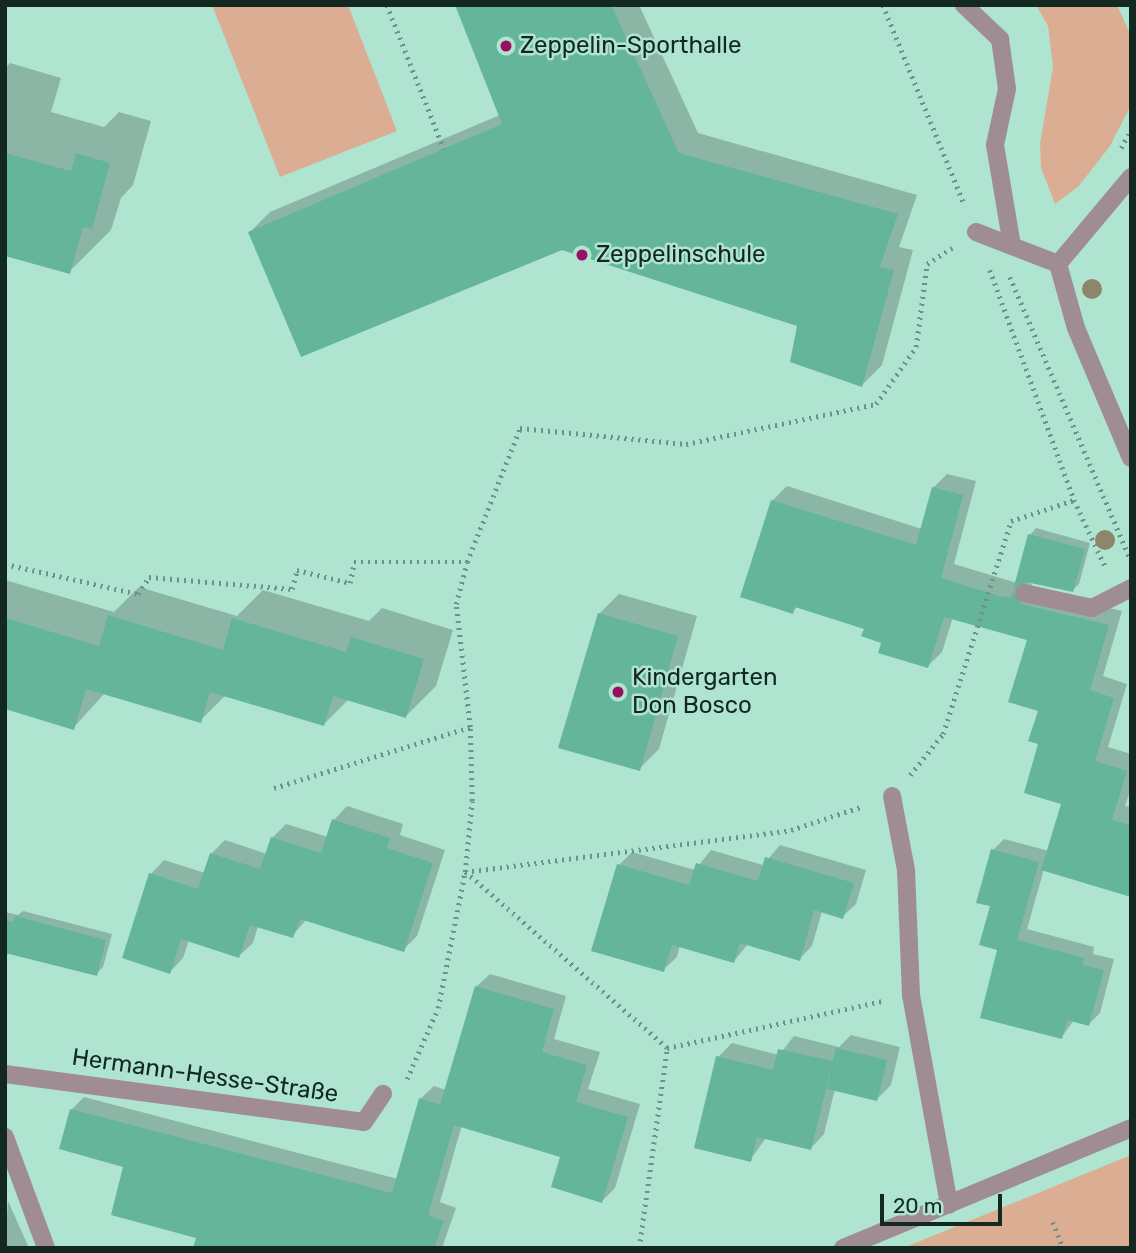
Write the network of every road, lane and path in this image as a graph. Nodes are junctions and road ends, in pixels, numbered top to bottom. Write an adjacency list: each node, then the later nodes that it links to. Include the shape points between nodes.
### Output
1 (387, 5): 4 (path)
2 (883, 5): 6 (path)
3 (964, 5): 7 (street, via 1000,39 1007,89 995,145)
4 (444, 149)
5 (1131, 177): 8 (street)
6 (976, 232): 7 (street); 11 (path); 13 (path, via 927,264 916,347 876,404 686,444 520,428)
7 (1012, 246): 8 (street)
8 (1058, 264): 10 (street, via 1076,328)
9 (1009, 275): 12 (path)
10 (1131, 458)
11 (1074, 500): 15 (path); 19 (path, via 1011,521 943,734)
12 (1131, 561)
13 (467, 562): 14 (path, via 354,562 349,583 297,569 292,589 149,576 138,594); 17 (path, via 456,604)
14 (5, 565)
15 (1125, 591): 16 (street, via 1091,608)
16 (1024, 593)
17 (470, 727): 18 (path); 20 (path, via 472,801)
18 (275, 788)
19 (892, 796): 20 (path, via 791,830); 21 (street, via 906,870)
20 (465, 872): 22 (path); 24 (path, via 438,1008 406,1082)
21 (911, 995): 22 (path); 27 (street)
22 (667, 1048): 30 (path)
23 (5, 1074): 24 (street, Hermann-Hesse-Straße, via 364,1122)
24 (383, 1094)
25 (1131, 1128): 27 (street)
26 (5, 1137): 29 (street)
27 (949, 1205): 31 (street)
28 (1053, 1222): 32 (path)
29 (47, 1248)
30 (639, 1248)
31 (843, 1248)
32 (1063, 1248)

